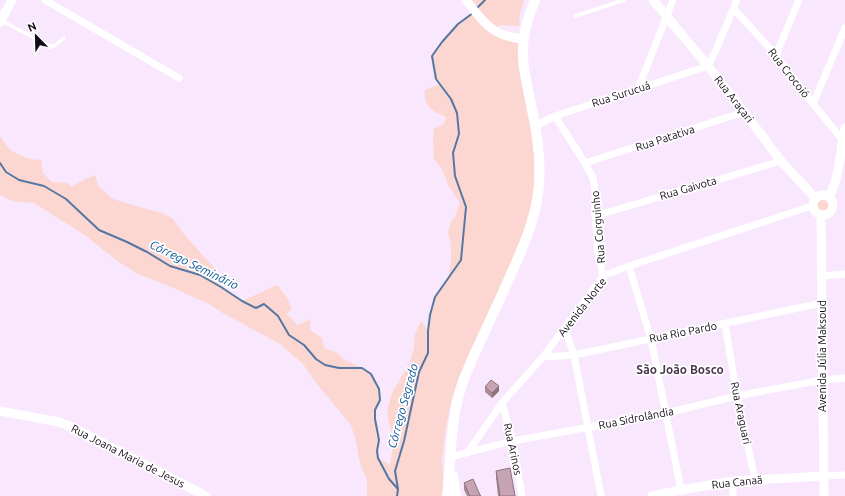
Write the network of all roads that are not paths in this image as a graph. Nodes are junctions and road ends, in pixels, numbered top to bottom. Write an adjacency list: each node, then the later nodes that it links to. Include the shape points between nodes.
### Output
1 (12, 0): 13 (street)
2 (45, 0): 19 (street)
3 (535, 0): 16 (main road)
4 (624, 0): 11 (lane)
5 (653, 0): 12 (street, Rua Araçari)
6 (673, 0): 12 (street)
7 (738, 0): 10 (street)
8 (799, 0): 17 (street)
9 (468, 3): 16 (street, via 487,26 514,38)
10 (734, 9): 17 (street, Rua Crocoió); 18 (street)
11 (575, 16)
12 (666, 16): 18 (street, Rua Araçari); 20 (street)
13 (0, 21): 15 (lane, via 48,45 54,46)
14 (845, 28): 21 (street)
15 (64, 38)
16 (523, 39): 24 (main road, via 524,71)
17 (776, 55): 21 (street, Rua Crocoió)
18 (708, 66): 20 (street, Rua Surucuá); 22 (street, Rua Araçari)
19 (179, 78)
20 (638, 89): 23 (street, Rua Surucuá)
21 (813, 104): 26 (street, Rua Crocoió)
22 (744, 112): 27 (street, Rua Araçari); 28 (street, Rua Patativa)
23 (554, 116): 24 (street, Rua Surucuá); 28 (street, Rua Corguinho)
24 (535, 126): 52 (main road, via 540,176 534,215 522,251 464,380 453,422)
25 (845, 128): 26 (street)
26 (844, 139): 29 (street, via 833,191)
27 (781, 161): 30 (street, Rua Araçari); 31 (street, Rua Gaivota)
28 (585, 163): 31 (street, Rua Corguinho, via 593,178)
29 (829, 196): 30 (street, via 819,195); 32 (street, via 834,206 831,212)
30 (814, 202): 32 (street, via 814,210); 33 (street, Avenida Norte)
31 (595, 216): 35 (street, Rua Corguinho)
32 (821, 216): 36 (street, Avenida Júlia Maksoud)
33 (629, 266): 35 (street, Avenida Norte); 40 (street)
34 (845, 274): 36 (street)
35 (603, 276): 39 (street, Avenida Norte)
36 (822, 276): 37 (street, Avenida Júlia Maksoud)
37 (822, 303): 38 (street, Rua Rio Pardo); 44 (street, Avenida Júlia Maksoud)
38 (725, 324): 40 (street, Rua Rio Pardo); 45 (street, Rua Araguari)
39 (565, 329): 41 (street); 42 (street, Avenida Norte)
40 (650, 339): 41 (street, Rua Rio Pardo); 48 (street)
41 (574, 355): 42 (street, Rua Rio Pardo); 49 (street)
42 (543, 357): 46 (street, Avenida Norte)
43 (845, 378): 44 (street, Rua Sidrolândia)
44 (822, 380): 45 (street, Rua Sidrolândia); 54 (street, Avenida Júlia Maksoud)
45 (737, 396): 48 (street, Rua Sidrolândia); 55 (street, Rua Araguari)
46 (502, 403): 50 (street, Rua Arinos); 51 (street, Avenida Norte)
47 (0, 411): 57 (street, Rua Joana Maria de Jesus, via 59,422 74,428)
48 (666, 413): 49 (street, Rua Sidrolândia); 56 (street)
49 (588, 427): 50 (street, Rua Sidrolândia); 61 (street)
50 (513, 441): 51 (street, Rua Sidrolândia); 60 (street, Rua Arinos)
51 (468, 452): 52 (street, Rua Sidrolândia)
52 (450, 458): 58 (main road); 59 (main road)
53 (845, 475): 54 (street)
54 (823, 476): 55 (street, Rua Canaã); 63 (street, Avenida Júlia Maksoud)
55 (755, 479): 56 (street, Rua Canaã)
56 (681, 490): 62 (street, Rua Canaã)
57 (206, 496)
58 (447, 496)
59 (456, 496)
60 (522, 496)
61 (601, 496)
62 (652, 496)
63 (824, 496)

